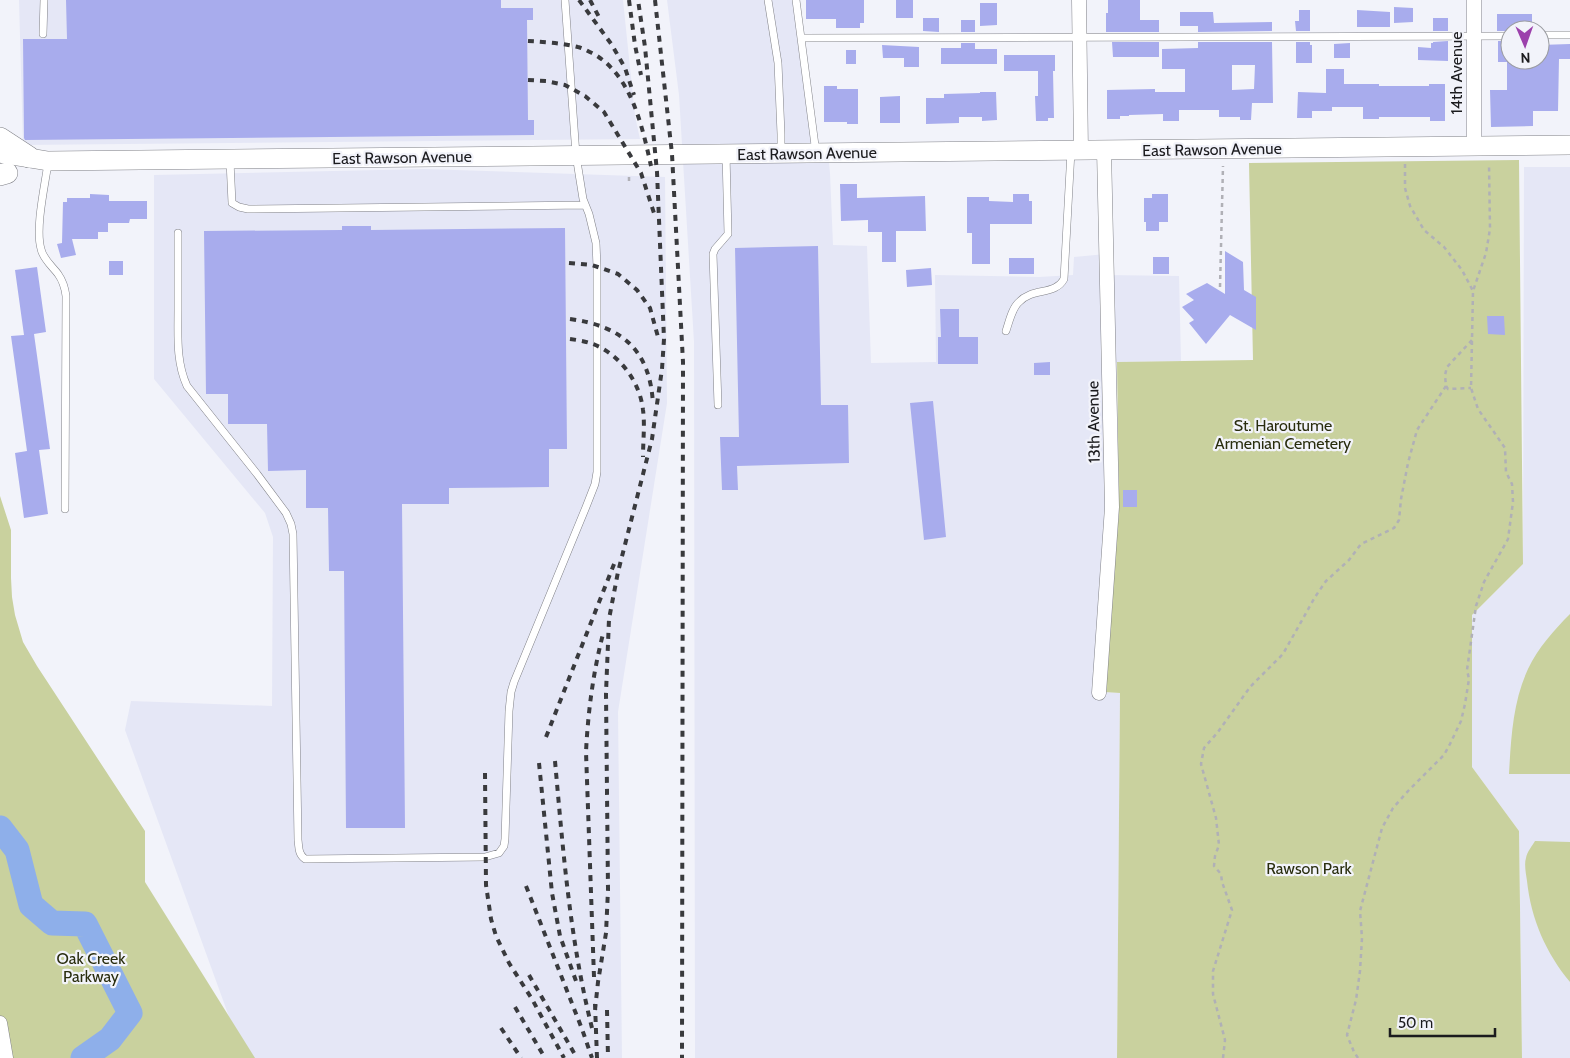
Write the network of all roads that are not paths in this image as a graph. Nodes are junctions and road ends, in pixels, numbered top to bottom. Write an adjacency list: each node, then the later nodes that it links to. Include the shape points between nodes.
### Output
1 (44, 0): 7 (lane)
2 (565, 0): 23 (lane)
3 (768, 0): 20 (lane, via 778,63)
4 (796, 0): 13 (lane)
5 (1079, 0): 10 (street)
6 (1474, 0): 11 (street, 14th Avenue)
7 (43, 34)
8 (1550, 35): 9 (lane)
9 (1570, 35)
10 (1079, 36): 11 (lane); 13 (lane); 17 (street)
11 (1474, 36): 12 (lane); 16 (street, 14th Avenue)
12 (1500, 36)
13 (800, 38): 21 (lane)
14 (0, 138): 25 (main road)
15 (1570, 145): 16 (main road, East Rawson Avenue)
16 (1474, 146): 18 (main road, East Rawson Avenue)
17 (1076, 150): 18 (main road, East Rawson Avenue); 21 (main road, East Rawson Avenue); 29 (lane, via 1064,279 1059,286 1033,292 1017,303)
18 (1104, 150): 32 (street, 13th Avenue, via 1112,507)
19 (0, 153): 25 (main road, East Rawson Avenue)
20 (781, 153): 21 (main road, East Rawson Avenue); 22 (main road, East Rawson Avenue)
21 (816, 153)
22 (726, 154): 23 (main road, East Rawson Avenue); 30 (lane, via 728,234 713,254)
23 (576, 155): 24 (main road, East Rawson Avenue); 27 (lane)
24 (230, 159): 25 (main road, East Rawson Avenue); 27 (lane, via 232,203 248,209)
25 (40, 160): 26 (main road, East Rawson Avenue); 31 (lane, via 41,250 62,280 66,296)
26 (2, 173)
27 (585, 205): 28 (lane, via 596,243 597,267 595,484 511,692 504,846 499,853 485,857 301,857 291,524 182,376 178,338)
28 (178, 232)
29 (1006, 331)
30 (718, 405)
31 (65, 509)
32 (1099, 693)
33 (0, 1023): 34 (street)
34 (6, 1058)

